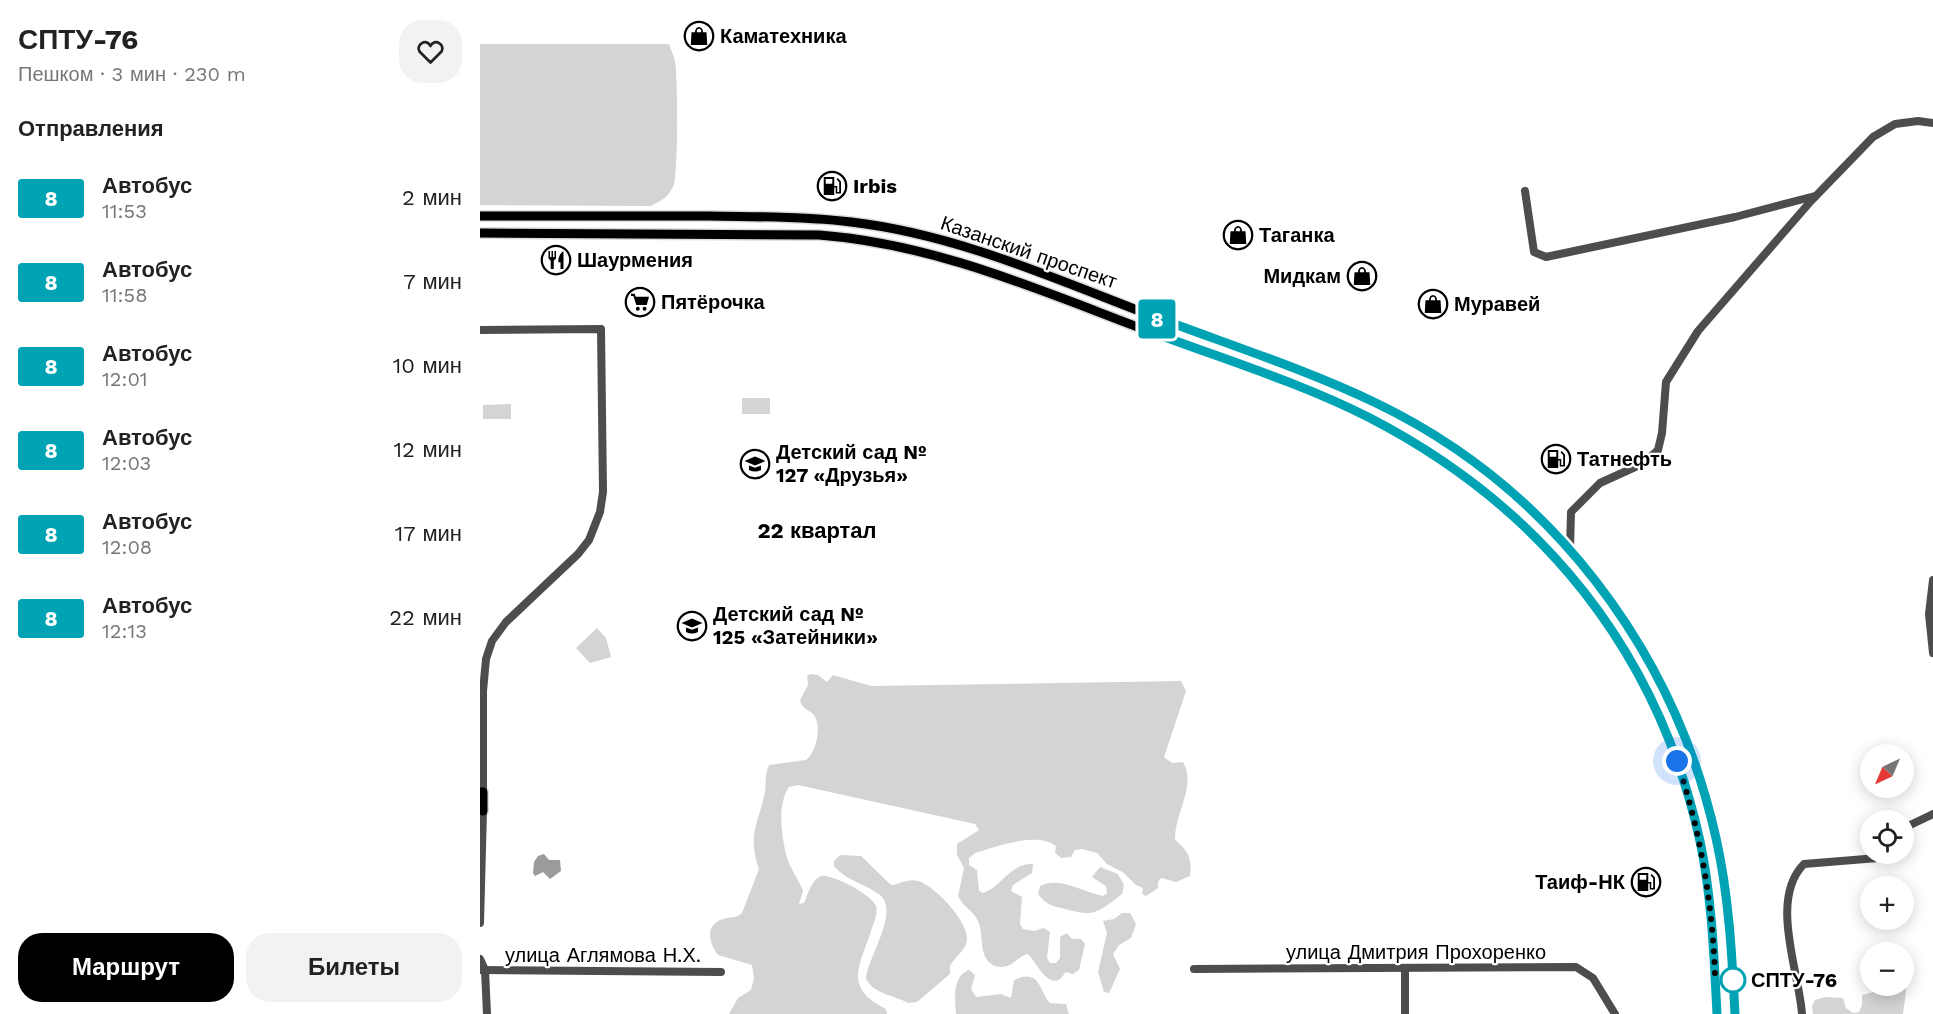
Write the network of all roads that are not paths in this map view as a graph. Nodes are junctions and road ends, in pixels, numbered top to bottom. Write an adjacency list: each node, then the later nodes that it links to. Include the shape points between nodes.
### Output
1 (1933, 123): 3 (street, via 1895,124 1873,137)
2 (1525, 191): 3 (street, via 1534,252 1546,257)
3 (1816, 196): 9 (street, via 1698,331 1666,382 1658,450 1644,464 1600,483 1571,512)
4 (480, 216): 6 (main road, Казанский проспект, via 784,217 896,228 976,249)
5 (480, 233): 8 (main road, Казанский проспект, via 770,233 852,237 926,251)
6 (1161, 319): 8 (main road, via 1150,321); 9 (main road, Казанский проспект, via 1306,373 1409,421 1510,490)
7 (480, 330): 12 (street, via 601,329 603,492 589,540 506,622 489,648 483,691)
8 (1154, 333): 26 (main road, Казанский проспект, via 1327,399 1400,435 1469,478 1502,505 1585,591 1645,684 1689,797 1713,924)
9 (1570, 549): 27 (main road, Казанский проспект, via 1600,584 1642,647 1679,718 1692,754 1724,877)
10 (1933, 580): 11 (street, via 1929,614)
11 (1933, 653)
12 (482, 792): 13 (main road)
13 (481, 810): 17 (street)
14 (1933, 814): 15 (street)
15 (1914, 823)
16 (1860, 859): 28 (street, via 1804,864 1794,874 1787,896 1793,970)
17 (480, 923)
18 (480, 959): 21 (street)
19 (1194, 969): 20 (street, улица Дмитрия Прохоренко)
20 (1404, 969): 24 (street); 25 (street, улица Дмитрия Прохоренко, via 1576,967 1593,978)
21 (483, 970): 22 (street, улица Аглямова Н.Х.); 23 (street)
22 (721, 972)
23 (486, 1014)
24 (1405, 1014)
25 (1615, 1014)
26 (1717, 1014)
27 (1735, 1014)
28 (1802, 1014)

